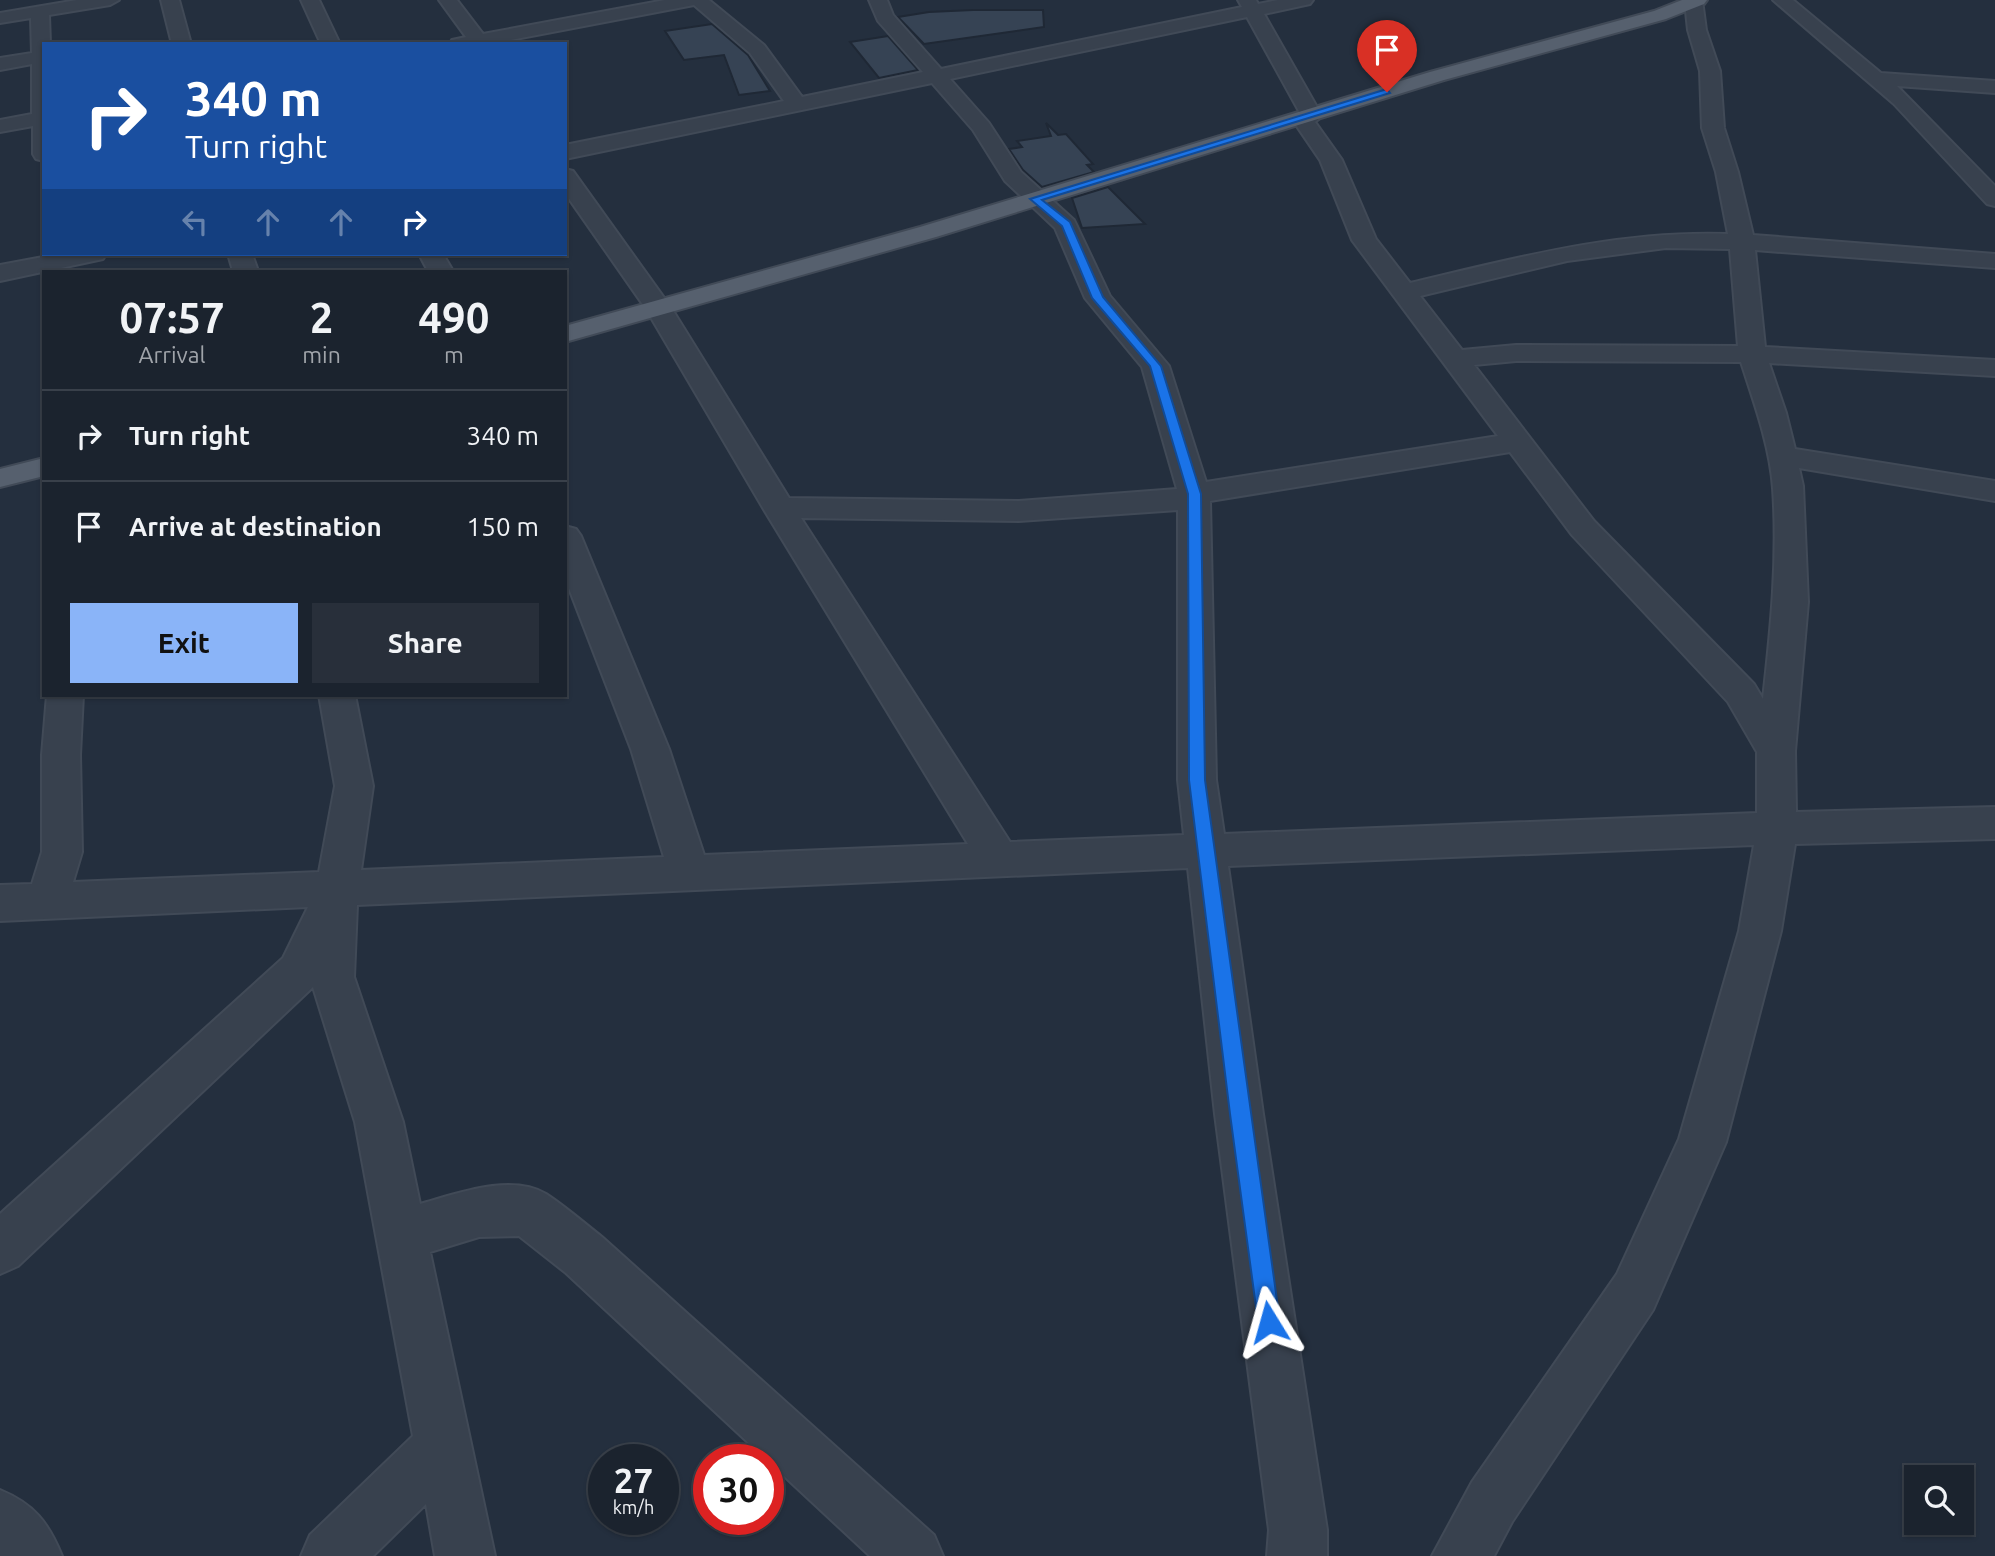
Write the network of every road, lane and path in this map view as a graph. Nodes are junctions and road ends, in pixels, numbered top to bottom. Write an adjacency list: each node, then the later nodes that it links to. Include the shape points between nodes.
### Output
1 (110, 0): 11 (street)
2 (170, 0): 14 (street)
3 (310, 0): 15 (street)
4 (448, 0): 16 (street)
5 (696, 0): 12 (street); 22 (street, via 757,49)
6 (878, 0): 19 (street, via 884,16)
7 (1304, 0): 10 (street)
8 (1782, 0): 20 (street)
9 (1696, 1): 23 (main road); 32 (street, via 1697,30 1710,71 1713,128)
10 (1251, 5): 19 (street); 23 (street)
11 (37, 6): 13 (street); 17 (street)
12 (617, 7): 16 (street)
13 (0, 15)
14 (181, 42)
15 (330, 42)
16 (480, 42)
17 (41, 57): 18 (street); 24 (street)
18 (0, 64)
19 (935, 75): 22 (street); 30 (street, via 982,127 1013,176)
20 (1877, 79): 21 (street); 27 (street)
21 (1995, 87)
22 (796, 104): 26 (street)
23 (1307, 118): 30 (main road); 37 (street, via 1331,160 1364,240)
24 (42, 119): 25 (street)
25 (0, 126)
26 (567, 152)
27 (1970, 171): 28 (street); 31 (street)
28 (1995, 174)
29 (567, 179): 38 (street)
30 (1035, 199): 38 (main road); 48 (street, via 1066,225 1098,298 1155,366)
31 (1995, 200)
32 (1742, 241): 34 (street); 37 (street, via 1664,241 1573,252); 40 (street)
33 (85, 256): 35 (street)
34 (1995, 261)
35 (52, 263): 36 (street)
36 (0, 274)
37 (1405, 292): 41 (street)
38 (659, 309): 39 (main road); 49 (street)
39 (567, 333)
40 (1752, 354): 41 (street, via 1516,353); 42 (street); 44 (street)
41 (1457, 359): 43 (street)
42 (1995, 368)
43 (1519, 442): 48 (street); 53 (street, via 1583,528 1741,692)
44 (1782, 456): 47 (street); 53 (street, via 1788,486 1791,602)
45 (42, 468): 46 (main road)
46 (0, 478)
47 (1995, 491)
48 (1194, 494): 49 (street, via 1174,501 1019,510); 56 (street, via 1197,780)
49 (779, 508): 57 (street)
50 (567, 541): 58 (street, via 650,748)
51 (65, 697): 60 (street, via 62,852)
52 (337, 697): 59 (street, via 354,786)
53 (1776, 751): 55 (street)
54 (1995, 823): 55 (street)
55 (1777, 828): 56 (street); 71 (street, via 1760,931 1702,1142 1635,1292 1492,1502)
56 (1208, 851): 57 (street); 70 (street, via 1239,1114 1298,1530)
57 (999, 859): 58 (street)
58 (689, 873): 59 (street)
59 (337, 888): 60 (street); 62 (street, via 332,977 379,1122); 63 (street, via 299,972)
60 (47, 901): 61 (street)
61 (0, 903)
62 (402, 1235): 64 (street); 69 (street, via 480,1212 527,1211 584,1255)
63 (0, 1248)
64 (444, 1446): 67 (street); 68 (street)
65 (0, 1519): 66 (street, via 16,1532)
66 (32, 1556)
67 (331, 1556)
68 (465, 1556)
69 (913, 1556)
70 (1297, 1556)
71 (1462, 1556)

